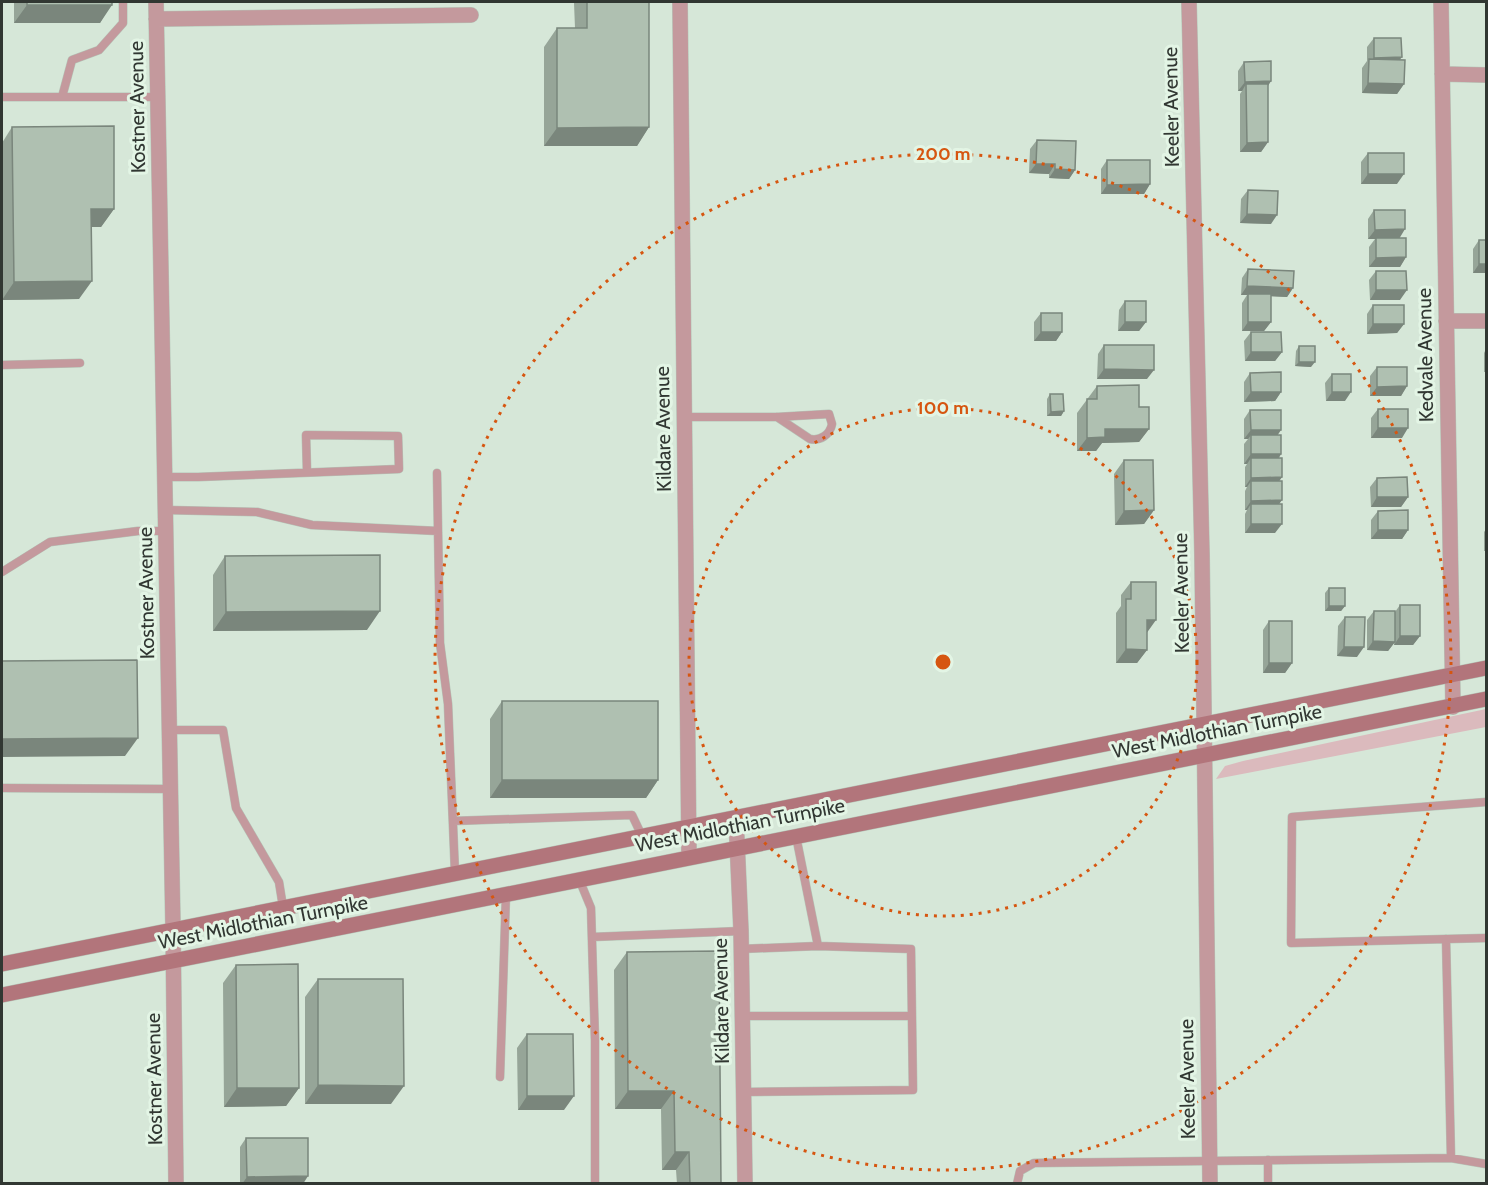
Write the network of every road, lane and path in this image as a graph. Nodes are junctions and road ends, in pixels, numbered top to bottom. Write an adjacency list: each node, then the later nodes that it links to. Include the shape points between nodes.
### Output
1 (123, 2): 11 (lane, via 123,23 99,50 72,60)
2 (156, 2): 7 (street, Kostner Avenue)
3 (680, 2): 17 (street, Kildare Avenue)
4 (1189, 2): 30 (street, Keeler Avenue)
5 (1441, 2): 8 (street, Kedvale Avenue)
6 (471, 15): 7 (street)
7 (156, 19): 12 (street, Kostner Avenue)
8 (1442, 74): 9 (street); 13 (street, Kedvale Avenue)
9 (1486, 75)
10 (2, 97): 11 (lane)
11 (62, 97): 12 (lane)
12 (158, 97): 21 (street, Kostner Avenue)
13 (1446, 321): 14 (street); 27 (street, Kedvale Avenue)
14 (1486, 321)
15 (80, 363): 16 (lane)
16 (2, 365)
17 (684, 417): 18 (lane); 38 (street, Kildare Avenue)
18 (777, 417): 18 (lane, via 829,414 832,424 828,433 815,440)
19 (307, 472): 19 (lane, via 399,469 398,436 306,435); 21 (lane)
20 (437, 473): 24 (lane)
21 (165, 477): 22 (street, Kostner Avenue)
22 (165, 510): 23 (street, Kostner Avenue); 24 (lane, via 256,512 312,525)
23 (166, 531): 25 (lane, via 50,542); 31 (street, Kostner Avenue)
24 (438, 531): 37 (lane, via 440,643 448,704)
25 (2, 572)
26 (1486, 668): 27 (main road, West Midlothian Turnpike)
27 (1452, 675): 29 (street, Kedvale Avenue); 30 (main road, West Midlothian Turnpike)
28 (1486, 699): 29 (main road, West Midlothian Turnpike)
29 (1453, 707): 32 (main road, West Midlothian Turnpike)
30 (1203, 724): 32 (street, Keeler Avenue); 36 (main road, West Midlothian Turnpike)
31 (170, 730): 34 (street, Kostner Avenue); 46 (lane, via 223,730 236,808 279,882)
32 (1204, 754): 40 (main road, West Midlothian Turnpike); 62 (street, Keeler Avenue)
33 (2, 788): 34 (lane)
34 (171, 789): 47 (street, Kostner Avenue)
35 (1486, 802): 51 (lane, via 1292,817 1291,942)
36 (736, 818): 38 (main road, West Midlothian Turnpike); 41 (street, Kildare Avenue)
37 (453, 821): 39 (lane, via 632,815); 43 (lane)
38 (689, 826): 39 (main road, West Midlothian Turnpike); 42 (street, Kildare Avenue)
39 (642, 836): 43 (main road, West Midlothian Turnpike)
40 (796, 836): 41 (main road, West Midlothian Turnpike); 52 (lane)
41 (737, 848): 42 (main road, West Midlothian Turnpike); 48 (street, Kildare Avenue)
42 (689, 857): 44 (main road, West Midlothian Turnpike)
43 (455, 873): 46 (main road, West Midlothian Turnpike)
44 (579, 879): 45 (main road, West Midlothian Turnpike); 49 (lane, via 591,908)
45 (506, 894): 54 (main road, West Midlothian Turnpike); 59 (lane)
46 (283, 907): 47 (main road, West Midlothian Turnpike)
47 (173, 930): 54 (street, Kostner Avenue); 55 (main road, West Midlothian Turnpike)
48 (741, 931): 49 (lane); 53 (street, Kildare Avenue)
49 (592, 937): 66 (lane)
50 (1486, 938): 51 (lane)
51 (1446, 939): 61 (lane)
52 (818, 946): 53 (lane); 58 (lane, via 911,949)
53 (741, 949): 57 (street, Kildare Avenue)
54 (174, 961): 56 (main road, West Midlothian Turnpike); 65 (street, Kostner Avenue)
55 (2, 964)
56 (2, 995)
57 (742, 1016): 58 (lane); 60 (street, Kildare Avenue)
58 (912, 1016): 60 (lane, via 913,1090)
59 (500, 1077)
60 (744, 1092): 67 (street, Kildare Avenue)
61 (1451, 1158): 63 (lane); 64 (lane)
62 (1209, 1160): 63 (lane); 68 (lane, via 1034,1163 1020,1171); 69 (street, Keeler Avenue)
63 (1268, 1160): 70 (lane)
64 (1486, 1164)
65 (176, 1184)
66 (595, 1184)
67 (745, 1184)
68 (1017, 1184)
69 (1210, 1184)
70 (1268, 1184)

